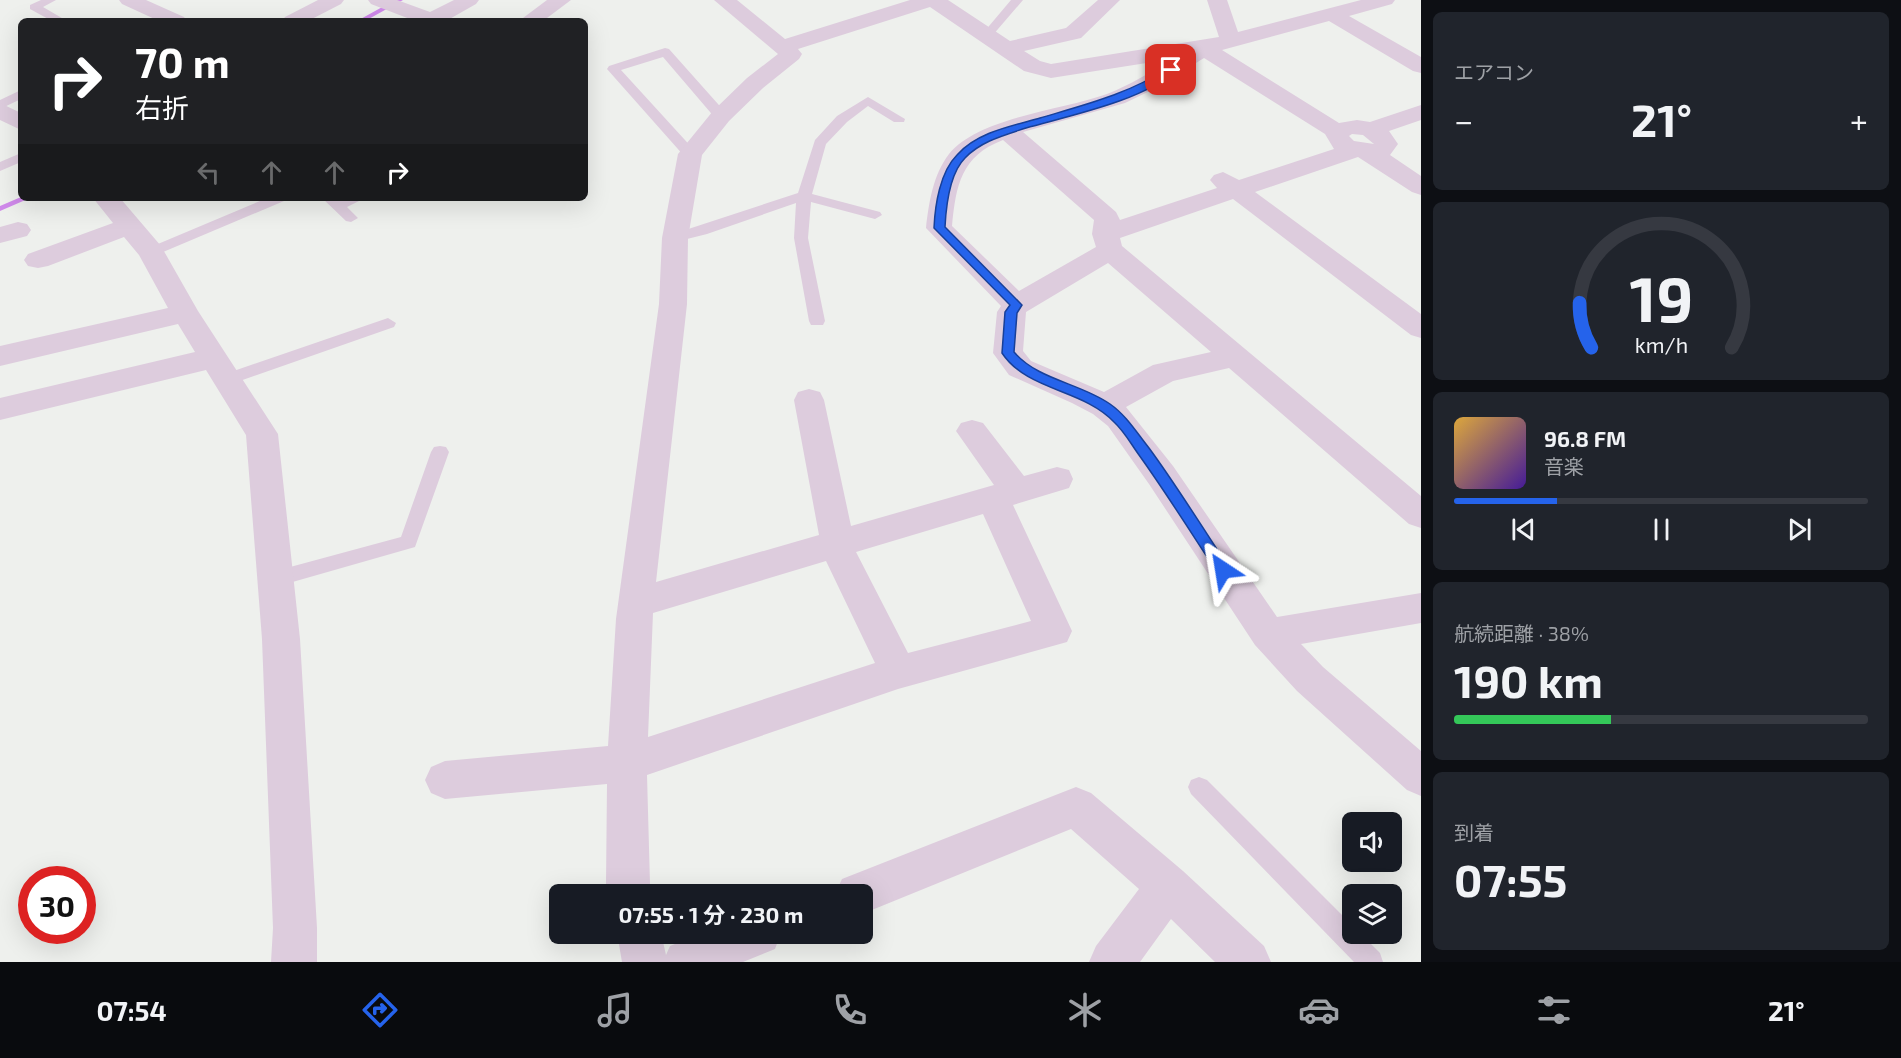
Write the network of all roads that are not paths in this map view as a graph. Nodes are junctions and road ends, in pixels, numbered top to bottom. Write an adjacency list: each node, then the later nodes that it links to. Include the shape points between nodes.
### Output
1 (50, 0): 16 (lane, via 34,7)
2 (129, 0): 14 (street)
3 (184, 0): 14 (street)
4 (334, 0): 18 (street)
5 (378, 0): 19 (street)
6 (469, 0): 20 (street)
7 (561, 0): 21 (street)
8 (724, 0): 24 (street)
9 (932, 0): 22 (street); 24 (street)
10 (1017, 0): 22 (lane)
11 (1110, 0): 25 (street, via 1072,33)
12 (1217, 0): 23 (street, via 1228,35)
13 (1385, 0): 15 (street)
14 (157, 12): 17 (street)
15 (1331, 14): 23 (street); 26 (street)
16 (55, 18)
17 (170, 18)
18 (298, 18)
19 (424, 18)
20 (437, 18)
21 (533, 18)
22 (988, 34): 25 (street)
23 (1218, 43): 25 (street, via 1051,71 1032,66); 35 (street, via 1154,82 1115,99); 36 (street)
24 (784, 46): 31 (street, via 791,54)
25 (1008, 48)
26 (1421, 66)
27 (18, 96): 28 (lane)
28 (0, 105)
29 (0, 110): 33 (street)
30 (1421, 112): 36 (street)
31 (721, 116): 37 (street); 37 (lane, via 665,52 613,69)
32 (899, 119): 43 (lane, via 868,101 842,119 820,143)
33 (18, 121)
34 (1421, 126): 36 (street)
35 (1007, 131): 50 (street); 54 (street, via 978,142 960,157 940,210 939,228)
36 (1361, 140): 40 (street); 41 (street); 42 (street)
37 (690, 154): 51 (street)
38 (18, 158): 39 (lane)
39 (0, 167)
40 (1421, 172)
41 (1229, 185): 50 (street); 56 (street)
42 (1421, 187)
43 (804, 196): 47 (lane); 51 (lane); 57 (lane, via 801,238)
44 (108, 201): 49 (street)
45 (272, 201): 52 (lane)
46 (333, 202): 48 (lane)
47 (875, 215)
48 (351, 218)
49 (128, 226): 52 (street); 53 (street)
50 (1108, 234): 54 (street); 60 (street)
51 (675, 238): 72 (street, via 673,304)
52 (151, 252): 55 (street)
53 (38, 260)
54 (1016, 305): 63 (street, via 1011,312 1008,353 1020,368)
55 (185, 313): 59 (street); 61 (street)
56 (1416, 320)
57 (817, 321)
58 (388, 323): 61 (lane)
59 (0, 356)
60 (1234, 357): 63 (street, via 1164,372); 69 (street)
61 (221, 369): 64 (street); 71 (street, via 262,434)
62 (809, 400): 70 (street)
63 (1104, 406): 74 (street, via 1119,418 1161,476)
64 (0, 409)
65 (972, 431): 68 (street)
66 (440, 452): 71 (lane, via 408,542)
67 (1057, 479): 68 (street)
68 (1004, 494): 70 (street); 75 (street, via 1054,631)
69 (1421, 515)
70 (837, 543): 72 (street); 75 (street)
71 (275, 579): 85 (street, via 283,674)
72 (636, 603): 76 (street)
73 (1421, 608): 74 (street)
74 (1268, 634): 77 (street, via 1310,679)
75 (898, 672): 76 (street)
76 (627, 763): 78 (street); 80 (street)
77 (1421, 777)
78 (445, 780)
79 (1199, 787): 90 (lane)
80 (630, 884)
81 (1168, 886): 82 (street, via 1076,807); 88 (street); 89 (street)
82 (873, 888)
83 (641, 944): 86 (street)
84 (731, 944): 87 (street)
85 (294, 962)
86 (645, 962)
87 (686, 962)
88 (1112, 962)
89 (1248, 962)
90 (1371, 962)

